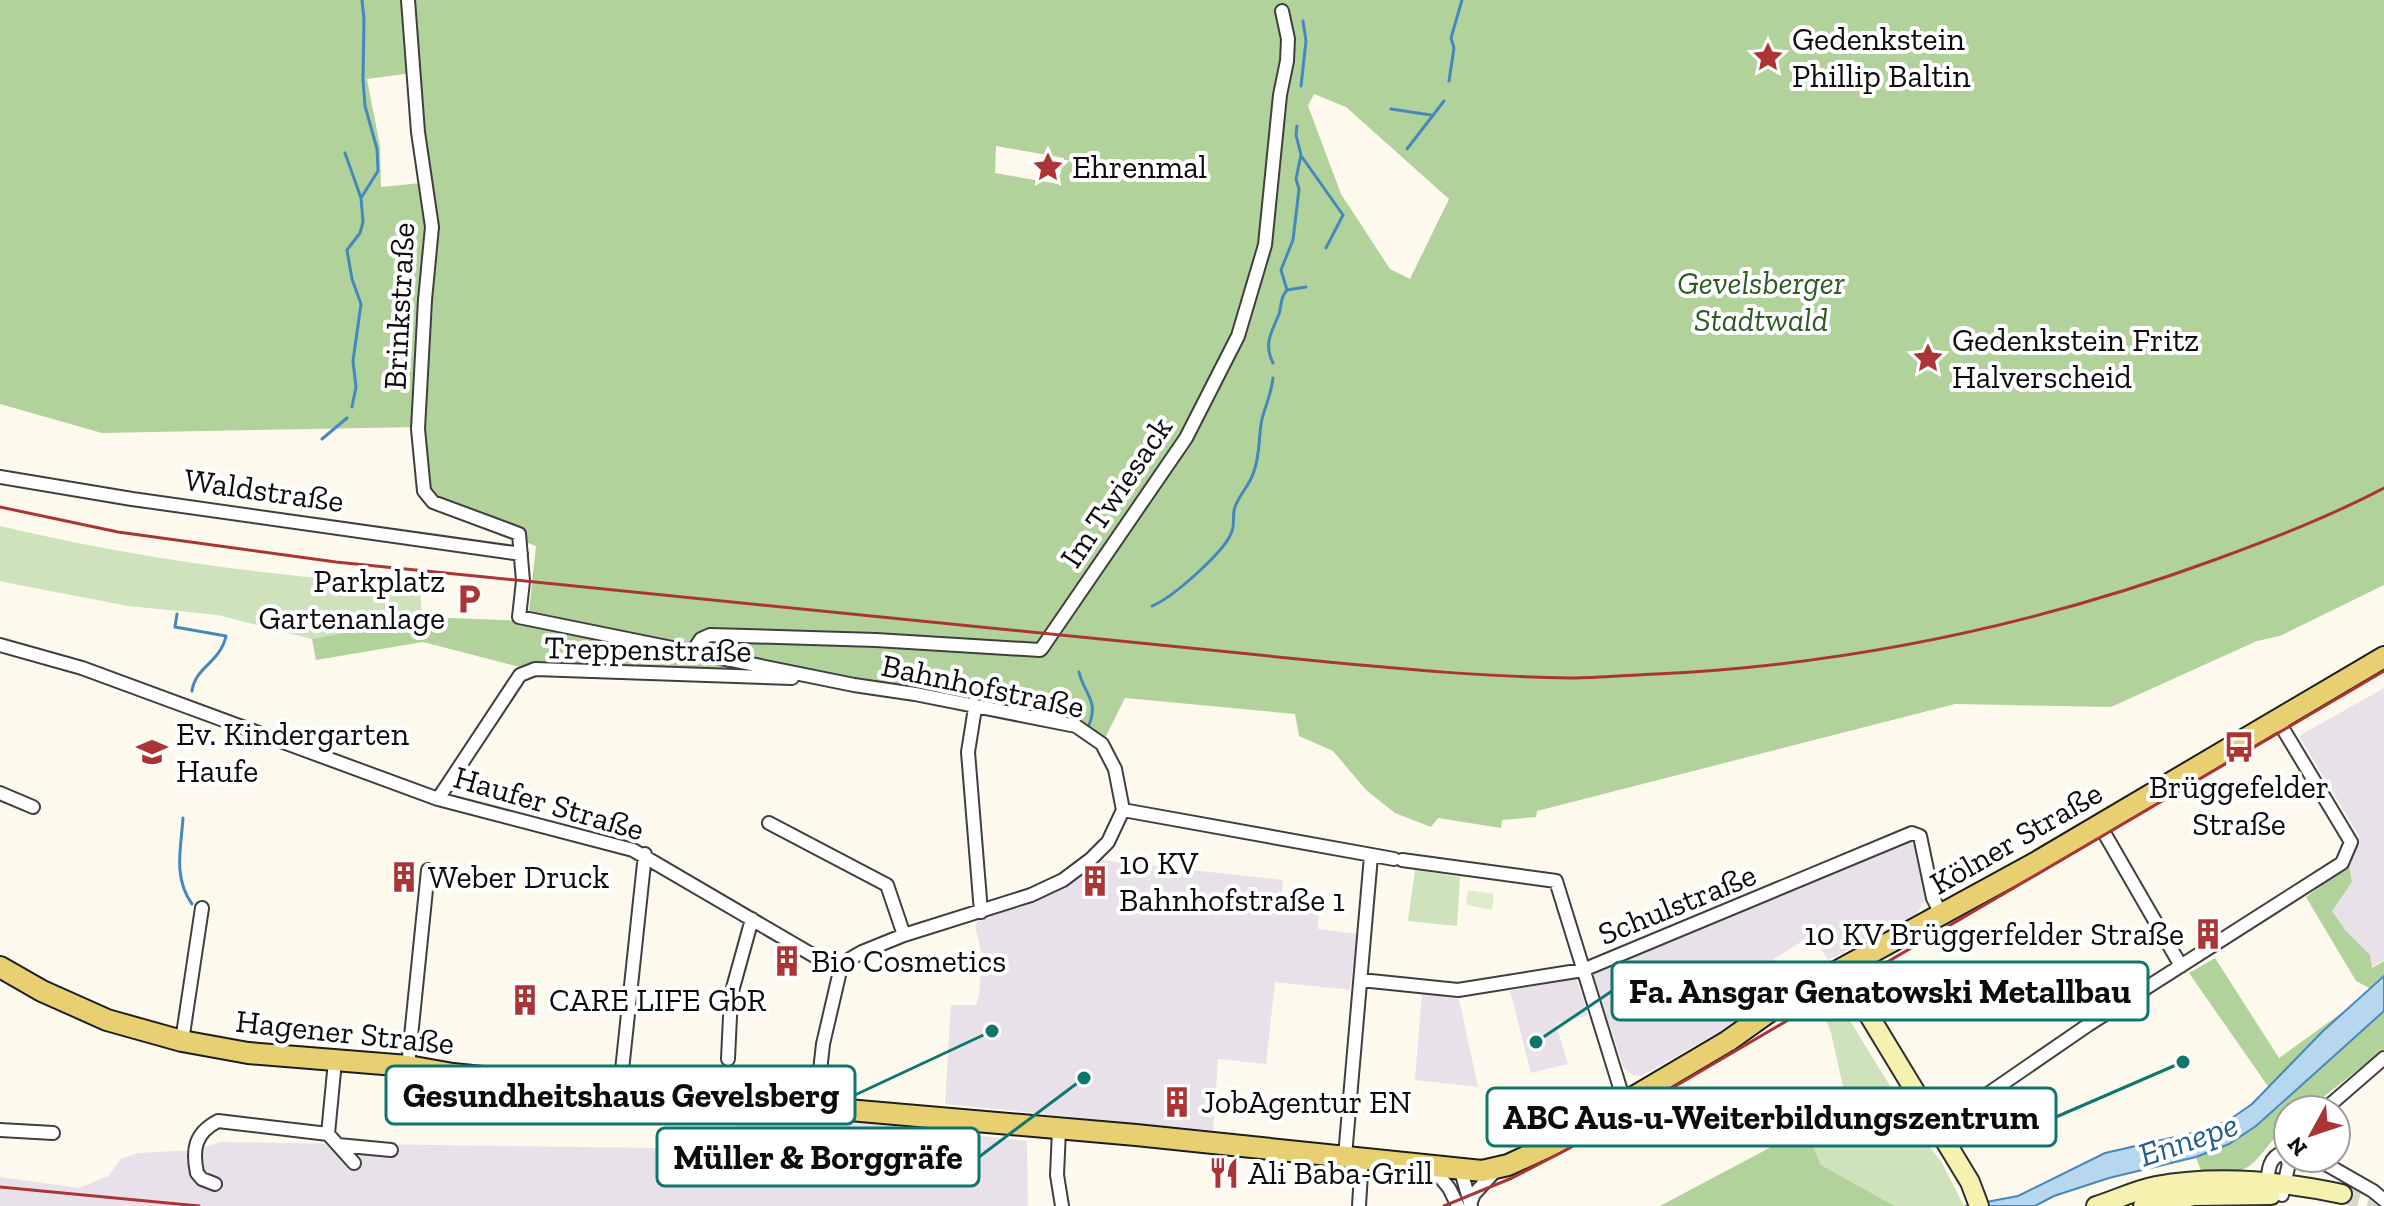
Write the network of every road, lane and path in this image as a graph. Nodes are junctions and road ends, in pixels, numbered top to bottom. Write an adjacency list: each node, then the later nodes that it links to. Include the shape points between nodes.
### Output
1 (408, 0): 4 (street, Brinkstraße, via 432,227 418,429 424,491 433,502 519,534)
2 (1282, 11): 6 (street, Im Twiesack, via 1287,61 1265,245 1238,336 1186,438 1042,648 710,635)
3 (0, 477): 4 (street, Waldstraße)
4 (521, 554): 6 (street, Bahnhofstraße, via 519,617)
5 (0, 645): 12 (street, Haufer Straße, via 82,668)
6 (693, 651): 8 (street, Bahnhofstraße)
7 (2384, 657): 10 (main road, Kölner Straße)
8 (828, 680): 9 (street, Bahnhofstraße); 12 (street, Treppenstraße, via 535,669 520,675)
9 (975, 708): 14 (street, Bahnhofstraße, via 1076,726 1089,733 1111,761); 21 (street, via 968,752)
10 (2277, 719): 16 (main road, Kölner Straße); 26 (street, via 2351,842 2342,863)
11 (0, 793): 13 (street)
12 (438, 799): 17 (street, Haufer Straße)
13 (33, 807)
14 (1123, 810): 18 (street); 21 (street, via 1108,842 1063,880)
15 (769, 823): 24 (street, via 887,885)
16 (2099, 824): 22 (main road, Kölner Straße); 26 (street)
17 (645, 854): 23 (street, Haufer Straße); 39 (street)
18 (1371, 856): 29 (street, via 1556,881); 31 (street)
19 (428, 870): 38 (street)
20 (202, 908): 34 (street)
21 (981, 912): 24 (street)
22 (1942, 916): 25 (main road, Kölner Straße); 29 (street, Schulstraße, via 1920,836 1912,833)
23 (752, 919): 30 (street, Haufer Straße); 36 (street, via 731,995)
24 (904, 935): 30 (street, via 862,952)
25 (1870, 953): 28 (main road, Kölner Straße); 32 (main road)
26 (2181, 966): 43 (street)
27 (0, 967): 34 (main road, Hagener Straße, via 107,1020)
28 (1841, 969): 32 (main road, via 1844,987); 33 (main road, Kölner Straße)
29 (1583, 970): 31 (street, Schulstraße, via 1458,990); 41 (street)
30 (840, 971): 42 (street, via 823,1044)
31 (1361, 980): 51 (street)
32 (1856, 996): 33 (main road); 61 (main road)
33 (1790, 997): 41 (main road, Kölner Straße)
34 (182, 1041): 37 (main road, Hagener Straße)
35 (2384, 1058): 40 (street)
36 (728, 1059)
37 (335, 1061): 38 (main road, Hagener Straße); 47 (street)
38 (408, 1066): 39 (main road, Hagener Straße)
39 (620, 1089): 42 (main road, Hagener Straße, via 727,1090)
40 (2342, 1094)
41 (1628, 1102): 48 (main road, Kölner Straße)
42 (816, 1107): 45 (main road, Hagener Straße)
43 (1963, 1111)
44 (0, 1130): 46 (street)
45 (1059, 1130): 51 (main road, Hagener Straße); 65 (street)
46 (53, 1133)
47 (328, 1134): 49 (street); 58 (street, via 218,1121 200,1133 196,1144 197,1173)
48 (1554, 1144): 54 (main road, Hagener Straße)
49 (338, 1145): 50 (street); 52 (street)
50 (391, 1150)
51 (1353, 1157): 53 (main road, Hagener Straße); 66 (street)
52 (354, 1163)
53 (1432, 1167): 55 (main road, Hagener Straße); 64 (street)
54 (1497, 1169): 55 (main road, Hagener Straße); 64 (street)
55 (1461, 1171): 64 (street)
56 (2283, 1174): 59 (street)
57 (2343, 1174): 63 (street)
58 (215, 1184)
59 (2275, 1189): 60 (main road); 62 (main road, via 2202,1182)
60 (2341, 1198)
61 (1979, 1199)
62 (2154, 1200): 67 (main road)
63 (2384, 1200)
64 (1464, 1204)
65 (1062, 1206)
66 (1359, 1206)
67 (2096, 1206)

